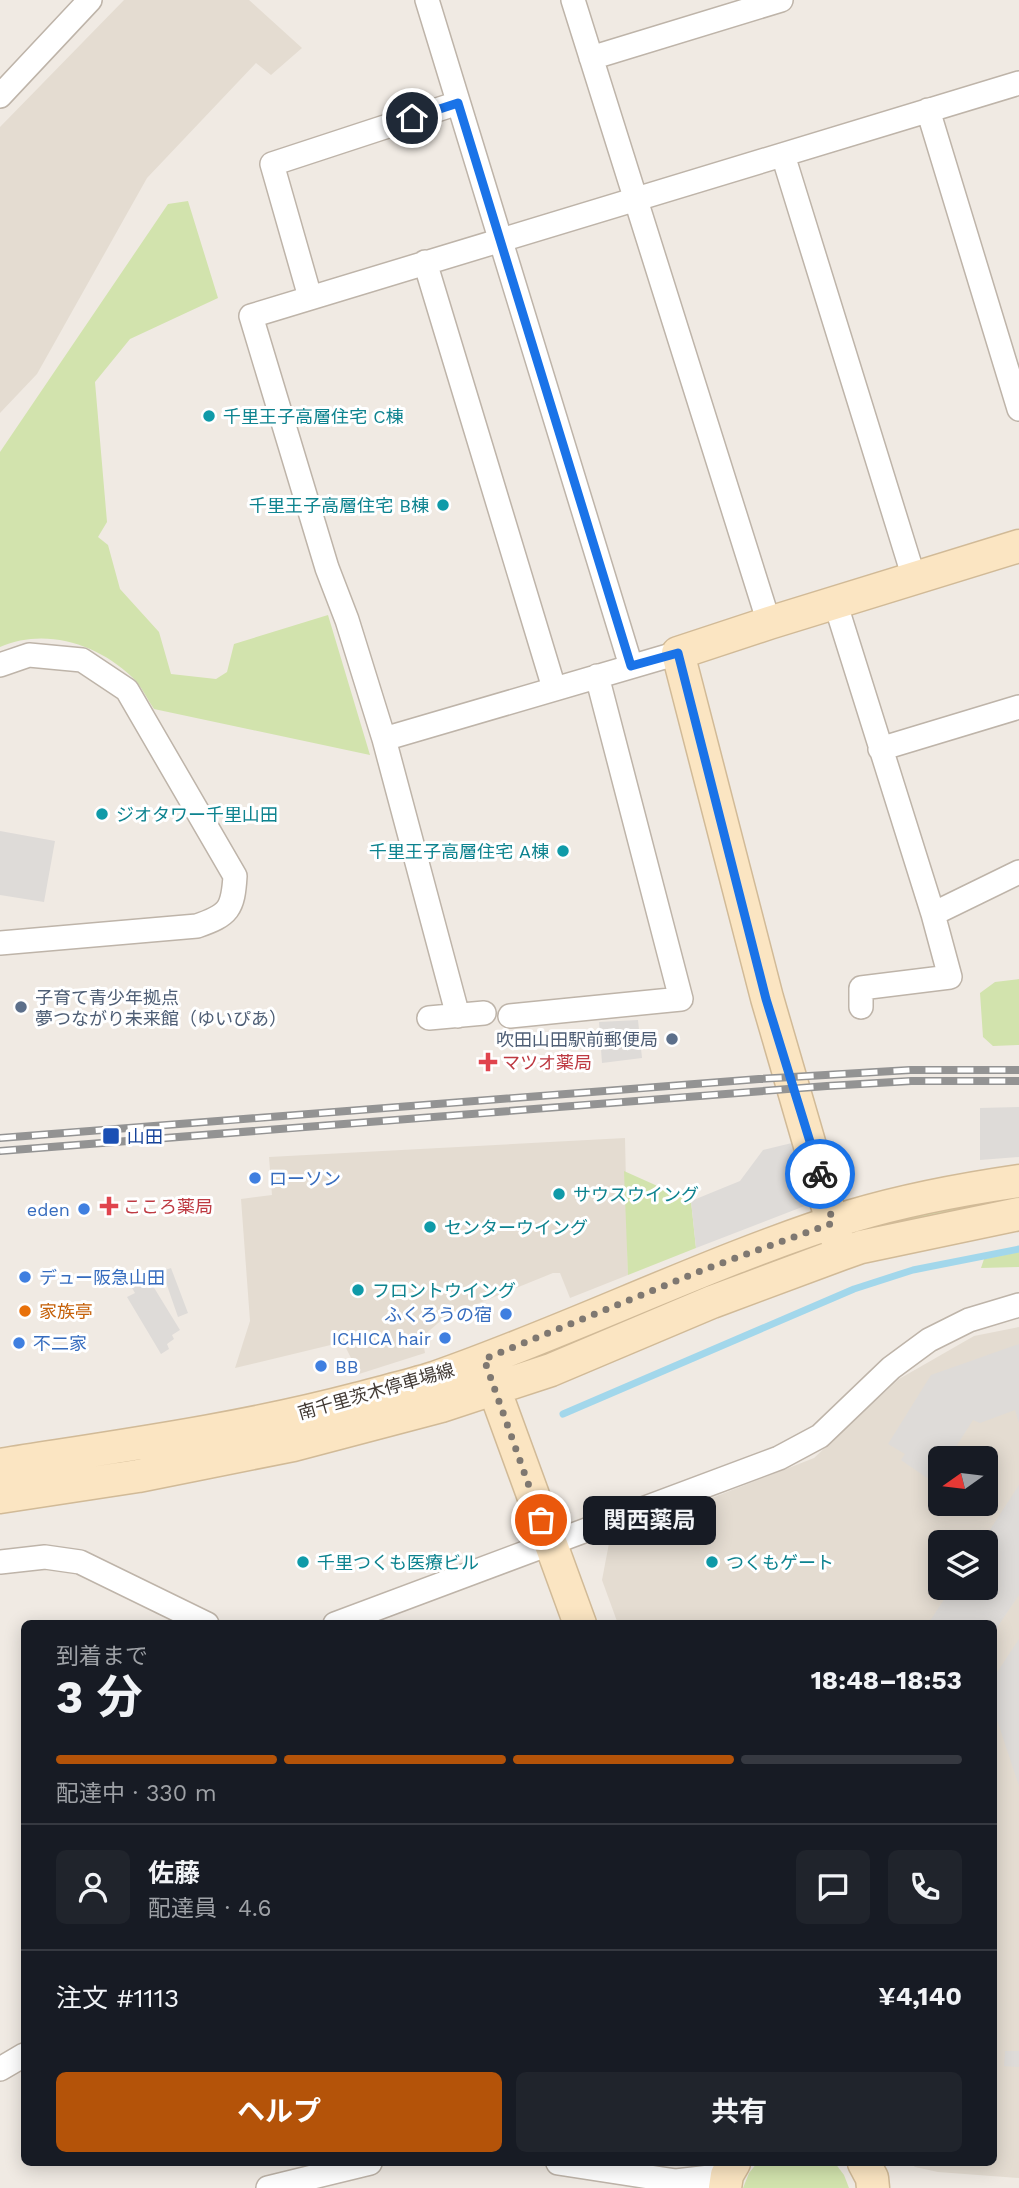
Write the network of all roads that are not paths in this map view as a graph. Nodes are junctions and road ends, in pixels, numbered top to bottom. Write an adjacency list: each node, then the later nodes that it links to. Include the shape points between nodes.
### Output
1 (90, 0): 7 (street)
2 (427, 0): 8 (street)
3 (573, 0): 5 (street)
4 (781, 0): 5 (street)
5 (592, 58): 11 (street)
6 (1019, 83): 9 (street)
7 (0, 96)
8 (458, 103): 12 (street); 14 (street, via 272,164)
9 (928, 110): 10 (street); 15 (street)
10 (783, 155): 11 (street); 17 (street)
11 (635, 200): 12 (street); 19 (street)
12 (501, 238): 13 (street); 22 (street)
13 (425, 262): 14 (street); 24 (street)
14 (310, 297): 26 (street, via 251,316)
15 (1019, 409)
16 (1019, 546): 17 (main road)
17 (914, 578): 18 (main road)
18 (835, 602): 19 (main road); 27 (street)
19 (769, 623): 20 (main road)
20 (678, 653): 22 (street); 38 (main road, via 766,999)
21 (0, 664): 30 (street, via 29,655 82,660 127,690 235,876 233,900 219,919 197,926)
22 (631, 666): 23 (street)
23 (597, 676): 24 (street); 34 (street, via 681,999)
24 (554, 688): 26 (street)
25 (1019, 708): 27 (street)
26 (384, 739): 33 (street)
27 (880, 748): 29 (street)
28 (1019, 872): 29 (street)
29 (933, 914): 31 (street, via 950,977 860,988)
30 (0, 943)
31 (861, 1007)
32 (484, 1013): 33 (street)
33 (458, 1016): 35 (street)
34 (510, 1016)
35 (429, 1018)
36 (1019, 1181): 38 (main road, 南千里茨木停車場線, via 971,1188)
37 (1019, 1214): 39 (main road, 南千里茨木停車場線)
38 (833, 1223): 39 (main road); 41 (main road, 南千里茨木停車場線, via 708,1268)
39 (841, 1254): 41 (main road, 南千里茨木停車場線, via 551,1370)
40 (1019, 1305): 44 (street, via 968,1320 929,1340 891,1368 820,1436 779,1458)
41 (489, 1374): 42 (main road, 南千里茨木停車場線, via 432,1378 304,1412 179,1438); 43 (main road, 南千里茨木停車場線, via 428,1409 293,1445); 44 (main road)
42 (0, 1465)
43 (0, 1497)
44 (550, 1544): 47 (street); 48 (main road)
45 (0, 1562): 46 (street, via 45,1557 80,1562)
46 (200, 1620)
47 (346, 1620)
48 (578, 1620)
49 (21, 2056): 50 (street)
50 (0, 2069)
51 (366, 2166): 56 (street)
52 (566, 2166): 55 (street)
53 (866, 2166): 58 (main road)
54 (728, 2175): 55 (street, via 676,2181)
55 (596, 2178)
56 (348, 2179): 57 (street)
57 (268, 2188)
58 (873, 2188)

